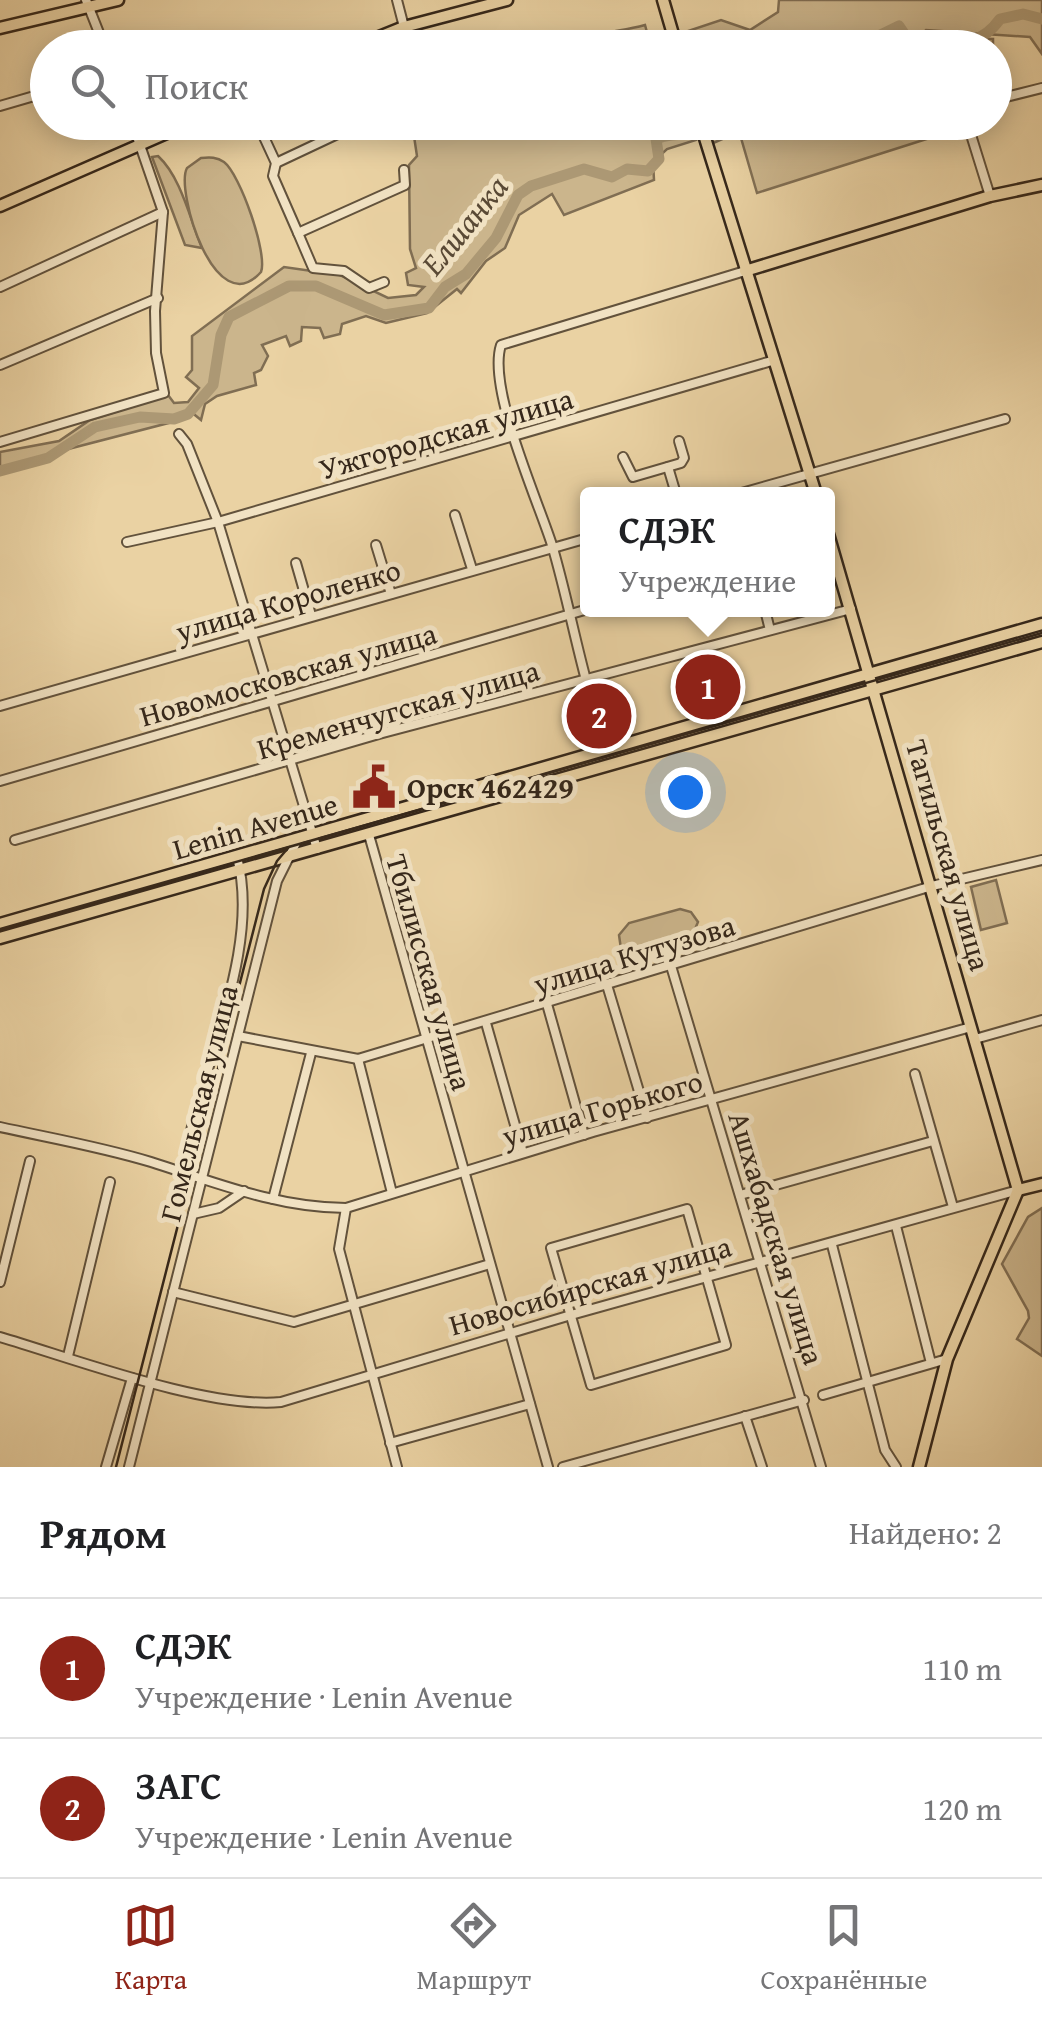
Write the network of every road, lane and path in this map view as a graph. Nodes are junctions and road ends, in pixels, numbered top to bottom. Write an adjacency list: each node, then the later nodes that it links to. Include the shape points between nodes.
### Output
1 (118, 0): 5 (main road)
2 (397, 0): 6 (street)
3 (507, 0): 6 (main road)
4 (663, 0): 10 (main road)
5 (87, 4): 7 (main road); 8 (street)
6 (404, 27): 9 (main road)
7 (0, 28)
8 (98, 30)
9 (397, 30)
10 (672, 30)
11 (1042, 88): 12 (street)
12 (1012, 96)
13 (30, 97): 14 (street)
14 (0, 106)
15 (139, 140): 21 (street)
16 (154, 140): 21 (main road)
17 (266, 140): 22 (street)
18 (324, 140): 22 (street)
19 (706, 140): 29 (main road)
20 (973, 140): 25 (street)
21 (141, 146): 26 (main road); 27 (street)
22 (276, 162): 28 (street, via 273,176)
23 (404, 170): 28 (street, via 405,185)
24 (1042, 184): 25 (main road)
25 (990, 196): 29 (main road)
26 (0, 206)
27 (163, 212): 31 (street); 32 (street)
28 (298, 233): 30 (street, via 314,268 344,272 370,288)
29 (745, 271): 33 (main road); 37 (street, via 501,345 501,393)
30 (384, 282)
31 (0, 287)
32 (158, 298): 34 (street); 39 (street, via 156,353 164,393)
33 (775, 360): 37 (street, Ужгородская улица); 42 (main road)
34 (0, 365)
35 (1005, 419): 42 (street)
36 (179, 434): 47 (street)
37 (516, 437): 47 (street, Ужгородская улица); 51 (street)
38 (679, 441): 41 (street, via 684,458)
39 (0, 442)
40 (623, 457): 41 (street, via 633,477)
41 (668, 467): 43 (street)
42 (810, 475): 44 (street); 45 (main road)
43 (674, 487)
44 (765, 487)
45 (814, 487)
46 (455, 515): 54 (street)
47 (218, 522): 49 (street, Ужгородская улица); 65 (street)
48 (580, 540): 51 (street, улица Короленко)
49 (127, 542)
50 (376, 544): 55 (street)
51 (553, 548): 54 (street, улица Короленко); 60 (street)
52 (835, 556): 56 (main road, Тагильская улица)
53 (296, 563): 59 (street)
54 (472, 570): 55 (street, улица Короленко)
55 (391, 594): 59 (street, улица Короленко)
56 (852, 609): 58 (street, Кременчугская улица); 67 (main road, Тагильская улица)
57 (580, 612): 60 (street, Новомосковская улица)
58 (835, 613)
59 (311, 615): 65 (street, улица Короленко)
60 (569, 615): 68 (street); 70 (street, Новомосковская улица)
61 (766, 617): 64 (street)
62 (821, 617): 64 (street, Кременчугская улица)
63 (1042, 624): 67 (main road, Lenin Avenue)
64 (770, 630): 68 (street, Кременчугская улица)
65 (252, 634): 70 (street); 72 (street, улица Короленко)
66 (1042, 642): 69 (main road, Lenin Avenue)
67 (870, 674): 69 (main road, Тагильская улица); 71 (main road, Lenin Avenue)
68 (586, 680): 78 (street, Кременчугская улица)
69 (876, 687): 73 (main road, Lenin Avenue); 93 (main road, Тагильская улица)
70 (272, 702): 78 (street); 81 (street, Новомосковская улица)
71 (772, 702): 73 (street); 74 (main road, Lenin Avenue)
72 (0, 706)
73 (776, 716): 76 (main road, Lenin Avenue)
74 (673, 730): 75 (main road, Lenin Avenue); 76 (street)
75 (639, 740): 77 (street); 79 (main road, Lenin Avenue)
76 (677, 744): 77 (main road, Lenin Avenue)
77 (643, 754): 80 (main road, Lenin Avenue)
78 (291, 762): 85 (street); 87 (street, Кременчугская улица)
79 (556, 764): 80 (street); 82 (main road, Lenin Avenue)
80 (560, 779): 83 (main road, Lenin Avenue)
81 (0, 781)
82 (430, 801): 83 (street); 85 (main road, Lenin Avenue)
83 (434, 816): 84 (main road, Lenin Avenue)
84 (368, 835): 88 (main road, Lenin Avenue); 105 (street, Тбилисская улица)
85 (312, 836): 86 (main road, Lenin Avenue); 88 (street)
86 (298, 839): 89 (main road, Lenin Avenue); 90 (street, Гомельская улица)
87 (15, 840)
88 (317, 849): 90 (main road, Lenin Avenue)
89 (237, 857): 92 (street, Гомельская улица); 94 (main road, Lenin Avenue)
90 (287, 858): 92 (main road, Lenin Avenue); 104 (street, Гомельская улица)
91 (1042, 860): 93 (street, улица Кутузова)
92 (240, 871): 96 (main road, Lenin Avenue); 117 (street, Гомельская улица, via 234,969)
93 (932, 886): 98 (street, улица Кутузова); 103 (main road, Тагильская улица)
94 (36, 914): 95 (main road, Lenin Avenue); 96 (street)
95 (0, 924)
96 (40, 927): 97 (main road, Lenin Avenue)
97 (0, 938)
98 (671, 966): 99 (street, улица Кутузова); 109 (street, Ашхабадская улица)
99 (607, 985): 100 (street, улица Кутузова); 110 (street)
100 (547, 1004): 102 (street, улица Кутузова); 112 (street)
101 (1042, 1020): 103 (street, улица Горького)
102 (486, 1023): 105 (street, улица Кутузова); 114 (street)
103 (973, 1033): 109 (street, улица Горького); 121 (main road, Тагильская улица)
104 (238, 1036): 106 (street, улица Кутузова); 118 (street, Гомельская улица)
105 (425, 1039): 107 (street, улица Кутузова); 116 (street, Тбилисская улица)
106 (311, 1052): 107 (street, улица Кутузова); 125 (street)
107 (358, 1059): 123 (street)
108 (915, 1074): 113 (street)
109 (712, 1101): 110 (street, улица Горького); 124 (street, Ашхабадская улица)
110 (648, 1118): 112 (street, улица Горького)
111 (0, 1127): 117 (street, улица Горького)
112 (584, 1135): 114 (street, улица Горького)
113 (933, 1141): 124 (street); 126 (street)
114 (523, 1153): 116 (street, улица Горького)
115 (30, 1161): 134 (street)
116 (464, 1172): 123 (street, улица Горького); 132 (street, Тбилисская улица)
117 (184, 1175): 118 (street, улица Горького)
118 (201, 1180): 122 (street, улица Горького); 128 (street, Гомельская улица)
119 (110, 1182): 140 (street)
120 (1042, 1184): 121 (main road, Новосибирская улица)
121 (1018, 1190): 126 (street, Новосибирская улица); 141 (main road)
122 (244, 1192): 125 (street, улица Горького); 128 (street)
123 (392, 1193): 127 (street, улица Горького)
124 (740, 1195): 131 (street, Ашхабадская улица)
125 (273, 1198): 127 (street, улица Горького)
126 (953, 1207): 129 (street, Новосибирская улица)
127 (346, 1208): 136 (street, via 339,1249)
128 (192, 1214): 135 (street, Гомельская улица)
129 (896, 1226): 130 (street, Новосибирская улица); 142 (street)
130 (832, 1244): 131 (street, Новосибирская улица); 146 (street)
131 (759, 1263): 133 (street, Новосибирская улица); 148 (street, Ашхабадская улица)
132 (490, 1264): 136 (street); 138 (street, Тбилисская улица)
133 (706, 1278): 137 (street, Новосибирская улица); 137 (street, via 726,1345 591,1384); 137 (street, via 687,1209 551,1248)
134 (0, 1282)
135 (173, 1292): 136 (street, via 294,1322); 145 (street, Гомельская улица)
136 (355, 1306): 143 (street)
137 (571, 1315): 138 (street, Новосибирская улица)
138 (510, 1333): 143 (street, Новосибирская улица); 149 (street, Тбилисская улица)
139 (0, 1338): 140 (street)
140 (68, 1356): 144 (street)
141 (947, 1358): 142 (street); 162 (main road)
142 (930, 1364): 146 (street)
143 (372, 1376): 145 (street, Новосибирская улица, via 258,1404); 151 (street)
144 (132, 1378): 145 (street); 153 (street)
145 (150, 1382): 154 (street, Гомельская улица)
146 (869, 1382): 147 (street); 161 (street, via 885,1450)
147 (823, 1395)
148 (804, 1400): 150 (street); 160 (street, Ашхабадская улица)
149 (530, 1404): 151 (street); 156 (street, Тбилисская улица)
150 (745, 1416): 152 (street); 159 (street)
151 (390, 1444): 155 (street)
152 (608, 1454): 157 (street); 158 (street)
153 (106, 1467)
154 (129, 1467)
155 (397, 1467)
156 (548, 1467)
157 (562, 1467)
158 (612, 1467)
159 (762, 1467)
160 (821, 1467)
161 (896, 1467)
162 (919, 1467)

